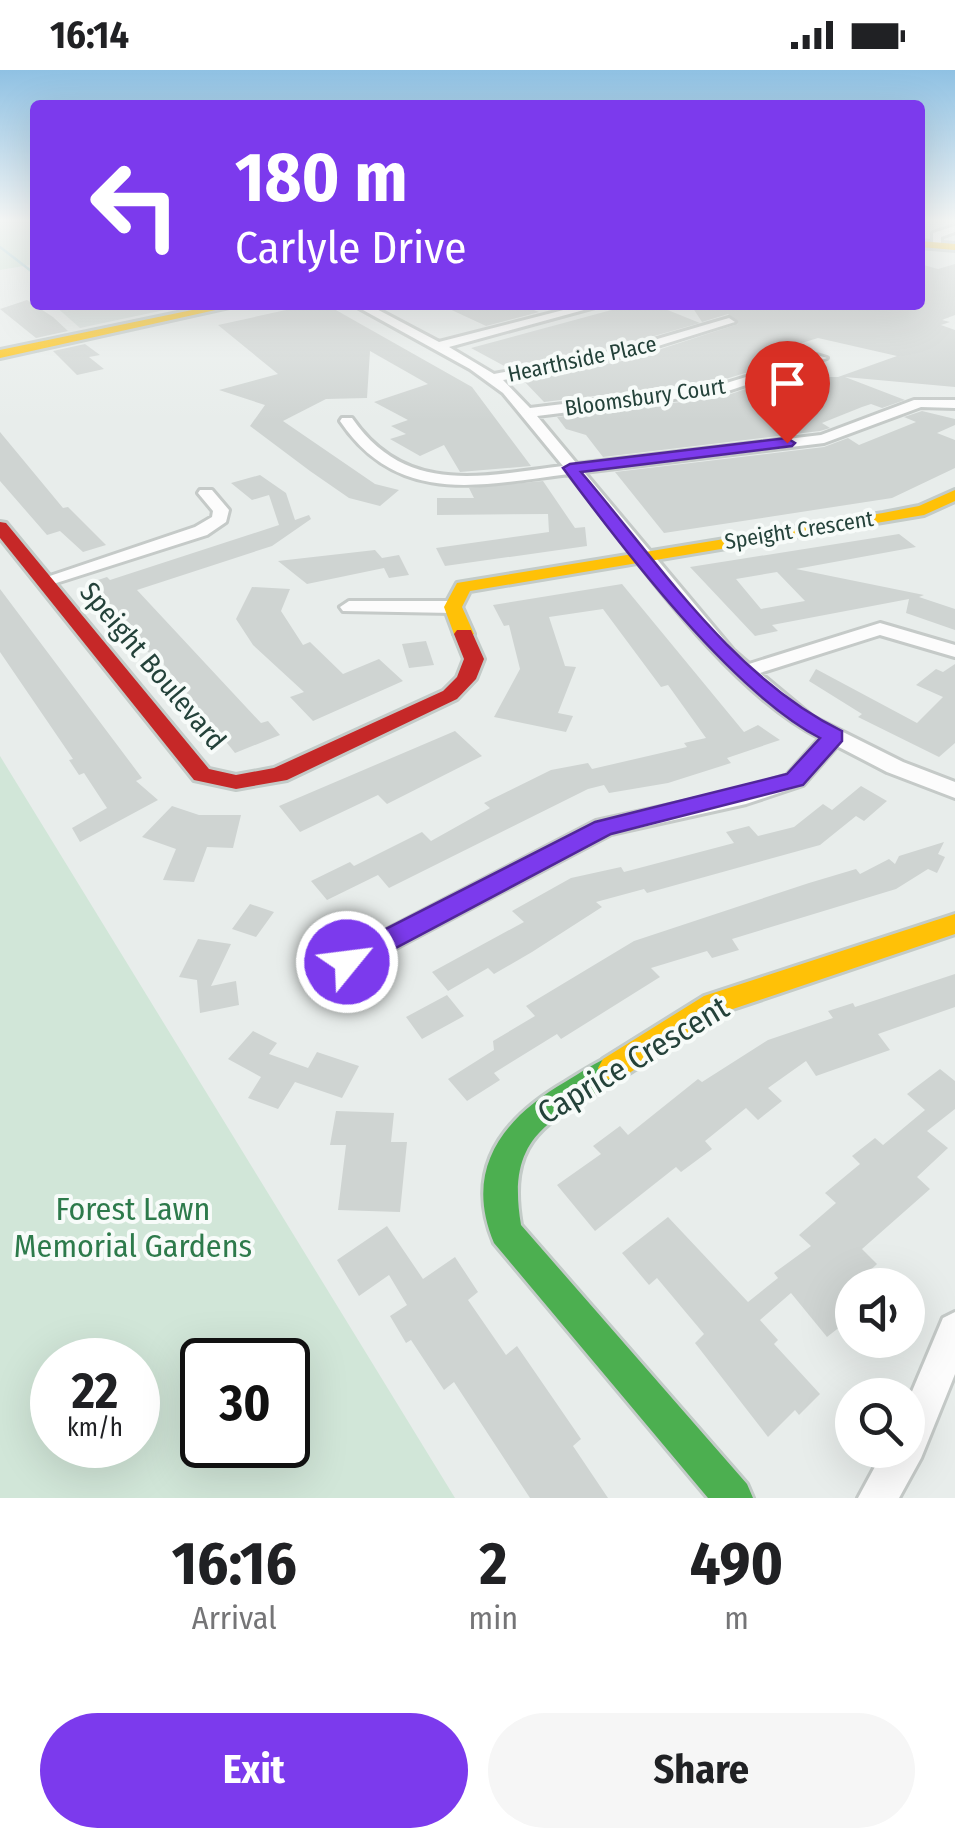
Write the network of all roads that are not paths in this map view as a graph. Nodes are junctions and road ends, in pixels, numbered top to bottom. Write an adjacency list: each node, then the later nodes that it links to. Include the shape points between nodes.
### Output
1 (208, 310): 6 (street)
2 (370, 310): 5 (street)
3 (577, 310): 5 (street)
4 (729, 322): 8 (street, Hearthside Place)
5 (438, 346): 8 (street)
6 (0, 354)
7 (821, 358): 10 (street, Bloomsbury Court, via 722,389)
8 (492, 378): 10 (street)
9 (955, 404): 12 (street, via 918,403 824,438)
10 (525, 413): 12 (street)
11 (347, 422): 12 (street, via 370,453 431,480 466,482)
12 (570, 468): 16 (street)
13 (206, 493): 17 (street, via 221,510 220,519 201,531)
14 (955, 495): 16 (street, Speight Crescent, via 924,510)
15 (0, 526): 17 (street, Speight Boulevard)
16 (640, 555): 19 (street, via 477,582 463,587); 21 (street)
17 (44, 581): 19 (street, Speight Boulevard, via 202,775 236,782 280,775 450,695 474,658)
18 (349, 607): 19 (street)
19 (453, 607)
20 (955, 651): 21 (street, via 880,629)
21 (746, 671): 22 (street, via 806,722)
22 (834, 736): 23 (street); 25 (street, via 795,780 604,828)
23 (955, 790)
24 (955, 924): 29 (street, Caprice Crescent, via 714,1004 528,1122 502,1157 497,1196 506,1232)
25 (347, 962)
26 (955, 1330): 27 (street)
27 (925, 1402)
28 (894, 1468): 30 (street)
29 (733, 1498)
30 (878, 1498)

